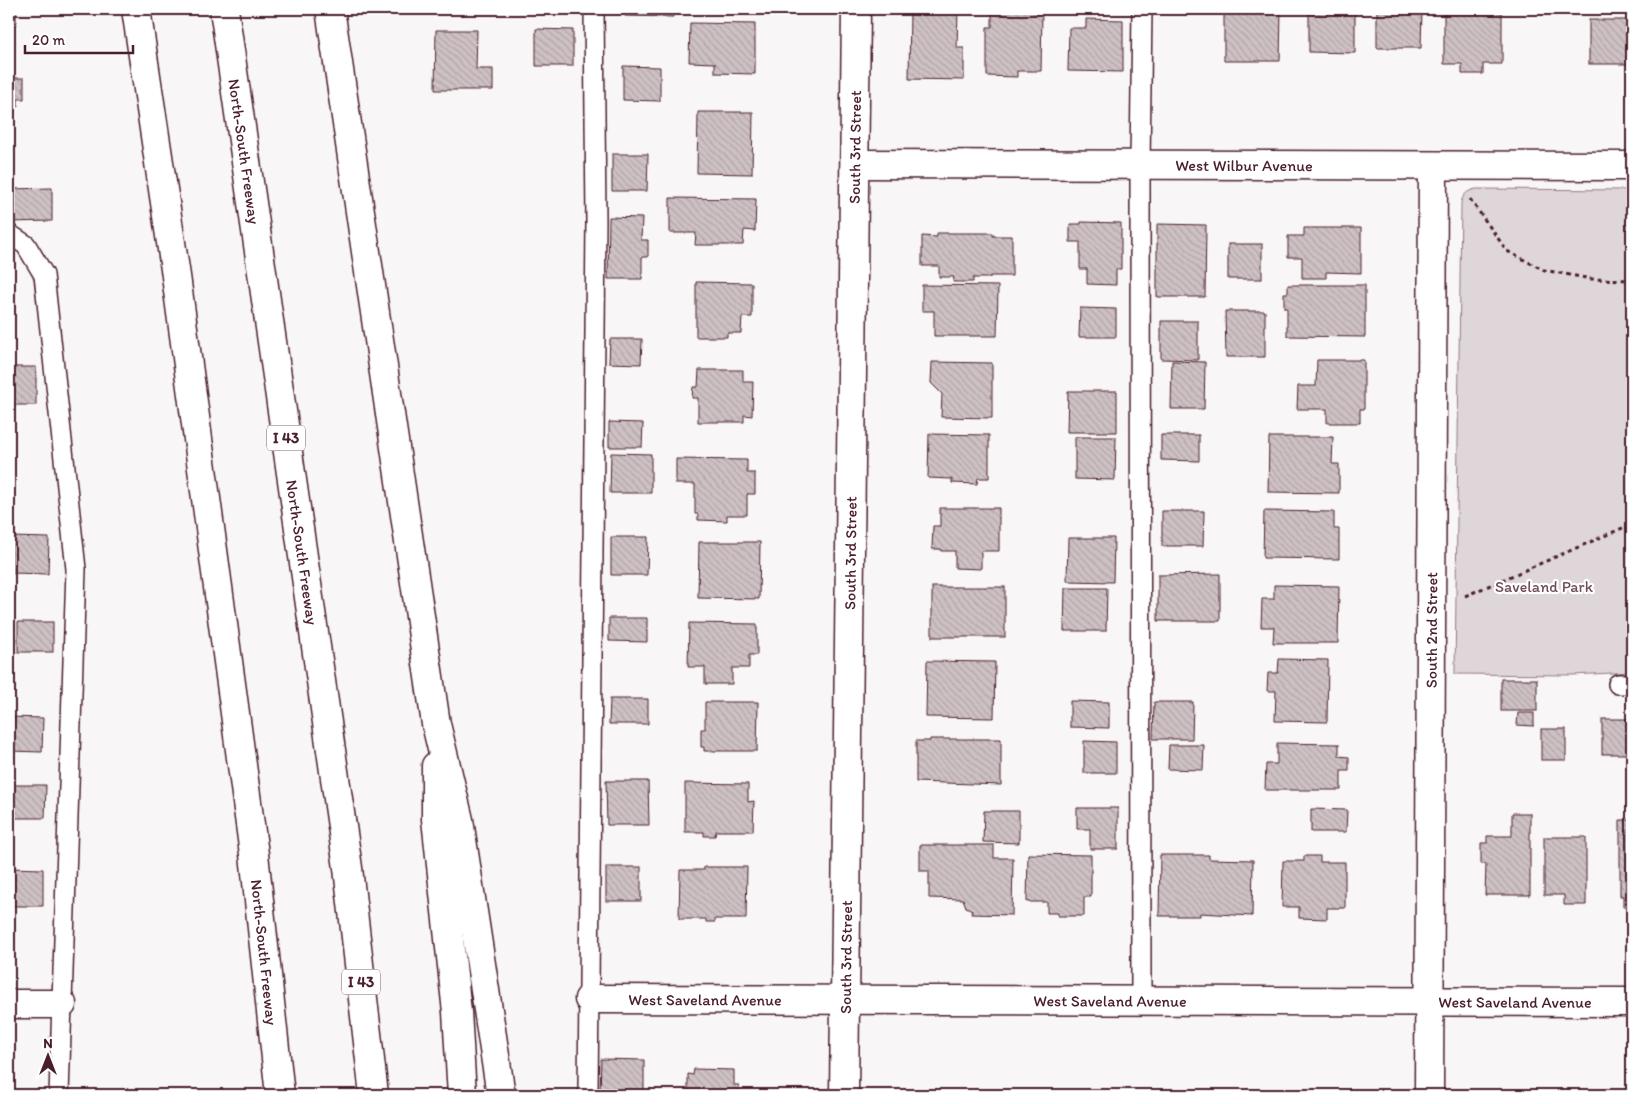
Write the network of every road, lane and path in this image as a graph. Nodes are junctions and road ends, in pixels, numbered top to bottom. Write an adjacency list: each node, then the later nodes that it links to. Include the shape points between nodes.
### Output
1 (119, 9): 14 (main road)
2 (136, 9): 14 (main road, North-South Freeway)
3 (224, 9): 28 (main road, North-South Freeway / I 43, via 348,868)
4 (330, 9): 18 (main road)
5 (594, 9): 19 (lane, via 596,232)
6 (856, 9): 8 (main road, South 3rd Street)
7 (1142, 9): 9 (lane)
8 (856, 164): 9 (main road, West Wilbur Avenue); 20 (main road, South 3rd Street)
9 (1140, 164): 10 (main road, West Wilbur Avenue); 21 (lane)
10 (1433, 166): 11 (main road, West Wilbur Avenue); 22 (main road, South 2nd Street)
11 (1632, 166)
12 (1470, 199): 15 (path, via 1507,251 1544,270 1591,279)
13 (9, 234): 25 (lane, via 26,245 44,275 76,569)
14 (176, 276): 27 (main road, North-South Freeway, via 254,854)
15 (1632, 280)
16 (1632, 524): 17 (path)
17 (1465, 596)
18 (436, 724): 29 (main road, via 436,820 457,1012); 30 (main road, via 459,820)
19 (589, 999): 20 (main road, West Saveland Avenue); 31 (lane)
20 (844, 999): 21 (main road, West Saveland Avenue); 32 (main road, South 3rd Street)
21 (1141, 1000): 22 (main road, West Saveland Avenue)
22 (1429, 1001): 23 (main road, West Saveland Avenue); 33 (main road, South 2nd Street)
23 (1632, 1002)
24 (9, 1004): 25 (main road)
25 (62, 1004): 26 (lane)
26 (59, 1095)
27 (280, 1095)
28 (374, 1095)
29 (462, 1095)
30 (501, 1095)
31 (588, 1095)
32 (844, 1095)
33 (1429, 1095)

